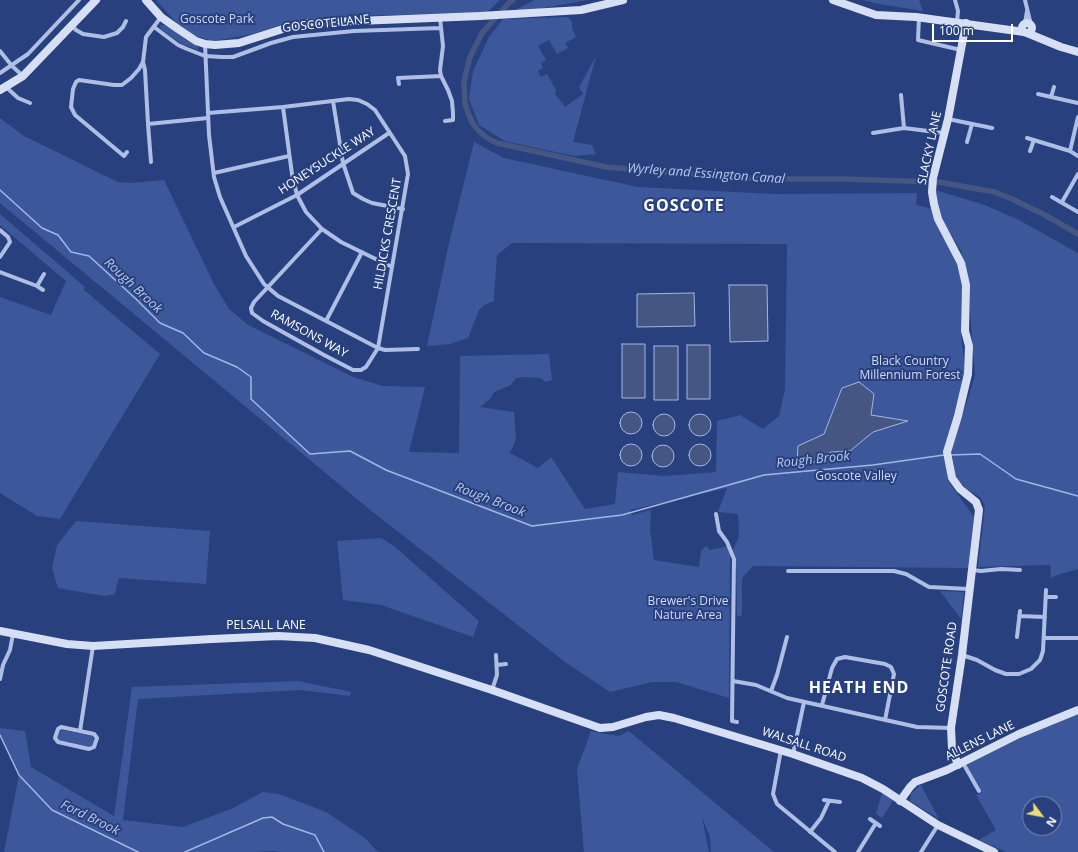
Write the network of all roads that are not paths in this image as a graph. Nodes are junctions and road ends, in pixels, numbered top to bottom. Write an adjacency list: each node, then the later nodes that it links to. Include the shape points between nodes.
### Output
1 (79, 0): 26 (street, via 28,54)
2 (96, 0): 15 (street)
3 (146, 0): 9 (street, GOSCOTE LANE)
4 (623, 0): 10 (street, GOSCOTE LANE, via 581,10)
5 (833, 0): 11 (street, via 876,15)
6 (955, 0): 14 (street)
7 (1025, 0): 8 (street)
8 (1027, 11): 18 (street); 18 (street, via 1030,16)
9 (161, 17): 16 (street); 20 (street, GOSCOTE LANE)
10 (440, 18): 12 (street, GOSCOTE LANE); 17 (street)
11 (919, 18): 14 (street); 21 (street, via 918,40)
12 (353, 21): 19 (street); 20 (street, GOSCOTE LANE, via 309,23 239,43)
13 (126, 22): 15 (street, via 117,33 104,38 84,34)
14 (961, 23): 18 (street, via 1012,30); 21 (street, SLACKY LANE)
15 (72, 26): 28 (street)
16 (154, 27): 24 (street, GOSCOTE LANE, via 178,45); 25 (street, via 146,37)
17 (440, 28): 19 (street, GOSCOTE LANE); 29 (street, via 443,46)
18 (1027, 28): 23 (street, via 1041,38)
19 (354, 31): 24 (street, GOSCOTE LANE, via 293,37 233,57)
20 (205, 44): 24 (street)
21 (961, 50): 43 (street, SLACKY LANE)
22 (0, 51): 26 (street)
23 (1078, 52)
24 (205, 56): 40 (street)
25 (143, 62): 45 (street); 56 (street, via 122,85 79,80 73,89 71,107 75,115 124,156)
26 (12, 66): 27 (street); 28 (street)
27 (0, 73)
28 (23, 76): 32 (street)
29 (441, 76): 30 (street, via 398,78); 44 (street, via 452,101 453,113 453,120)
30 (399, 84)
31 (1054, 87): 35 (street)
32 (3, 88): 37 (street)
33 (1038, 94): 35 (street)
34 (901, 95): 47 (street)
35 (1051, 97): 38 (street)
36 (334, 101): 39 (street, HILDICKS CRESCENT); 49 (street, HILDICKS CRESCENT, via 349,99 368,104 375,110); 61 (street)
37 (30, 102)
38 (1078, 103)
39 (283, 107): 40 (street, HILDICKS CRESCENT); 58 (street)
40 (208, 112): 42 (street)
41 (1078, 117): 55 (street)
42 (208, 118): 45 (street); 62 (street)
43 (948, 119): 46 (street); 51 (street, SLACKY LANE)
44 (444, 121)
45 (148, 124): 60 (street)
46 (972, 124): 48 (street); 54 (street)
47 (904, 128): 50 (street); 51 (street)
48 (992, 128)
49 (388, 133): 61 (street, HONEYSUCKLE WAY); 67 (street, HILDICKS CRESCENT, via 405,156 407,165 408,174)
50 (873, 133)
51 (944, 133): 83 (street, SLACKY LANE, via 933,178 934,204 938,219 961,262 966,285 964,330 969,346 968,374 947,452)
52 (1027, 138): 53 (street)
53 (1034, 140): 55 (street); 57 (street)
54 (967, 142)
55 (1070, 151): 59 (street)
56 (127, 152)
57 (1030, 152)
58 (289, 156): 62 (street); 64 (street)
59 (1078, 156)
60 (151, 162)
61 (343, 164): 64 (street, HONEYSUCKLE WAY); 67 (street, via 353,193 372,202)
62 (214, 173): 69 (street, via 220,197)
63 (1078, 174): 66 (street)
64 (297, 195): 69 (street, HONEYSUCKLE WAY); 70 (street, via 306,212)
65 (1052, 197): 66 (street)
66 (1062, 202): 68 (street)
67 (402, 209): 74 (street, HILDICKS CRESCENT)
68 (1078, 212)
69 (234, 227): 78 (street, via 246,256)
70 (322, 229): 72 (street); 78 (street)
71 (0, 230): 73 (street, via 10,242)
72 (362, 252): 74 (street); 80 (street)
73 (0, 257)
74 (392, 267): 81 (street, HILDICKS CRESCENT)
75 (0, 272): 77 (street)
76 (44, 274): 77 (street)
77 (37, 286): 79 (street)
78 (267, 287): 80 (street, via 278,296); 81 (street, RAMSONS WAY, via 254,302 252,313 304,344 353,370 366,367)
79 (43, 290)
80 (326, 321): 81 (street)
81 (378, 348): 82 (street)
82 (418, 349)
83 (948, 461): 85 (street, GOSCOTE ROAD, via 952,478 960,489 976,502 979,510)
84 (716, 514): 109 (street, via 719,531 734,558)
85 (972, 570): 86 (street); 88 (street, GOSCOTE ROAD)
86 (1020, 570)
87 (788, 571): 88 (street, via 894,571 906,574 929,587)
88 (969, 589): 103 (street, GOSCOTE ROAD)
89 (1046, 590): 90 (street)
90 (1046, 597): 91 (street); 94 (street)
91 (1056, 597)
92 (1020, 610): 93 (street)
93 (1019, 616): 94 (street); 98 (street)
94 (1045, 617): 99 (street)
95 (0, 632): 96 (street, PELSALL LANE)
96 (13, 634): 101 (street, PELSALL LANE); 108 (street)
97 (786, 636): 105 (street)
98 (1017, 637)
99 (1045, 638): 100 (street); 103 (street, via 1040,660 1031,669 1018,674 1006,674)
100 (1078, 638)
101 (93, 646): 110 (street, PELSALL LANE, via 278,636 315,638 369,650); 119 (street)
102 (496, 655): 107 (street)
103 (962, 655): 118 (street, GOSCOTE ROAD)
104 (774, 658): 105 (street)
105 (780, 659): 111 (street)
106 (506, 664): 107 (street)
107 (497, 665): 110 (street)
108 (0, 679)
109 (733, 681): 111 (street, via 756,684); 116 (street, via 732,722)
110 (492, 690): 117 (street, PELSALL LANE)
111 (771, 691): 112 (street)
112 (804, 702): 113 (street); 121 (street)
113 (822, 705): 115 (street); 115 (street, via 832,668 838,660 845,657 885,664 891,667 894,674)
114 (1078, 710): 122 (street, ALLENS LANE, via 1020,734)
115 (886, 720): 118 (street, via 917,727)
116 (737, 722)
117 (591, 726): 120 (street, WALSALL ROAD, via 613,727 640,718 659,716 674,718)
118 (951, 728): 122 (street, GOSCOTE ROAD, via 952,748)
119 (80, 731): 119 (street, via 97,738 93,748 58,742 56,738 60,728)
120 (781, 750): 121 (street, WALSALL ROAD); 128 (street, via 773,794 777,804)
121 (793, 754): 124 (street, WALSALL ROAD, via 862,778)
122 (961, 764): 123 (street); 124 (street, ALLENS LANE, via 915,782)
123 (979, 791)
124 (900, 801): 127 (street, WALSALL ROAD)
125 (840, 802): 128 (street, via 827,800 821,818)
126 (870, 819): 131 (street, via 878,824)
127 (938, 825): 129 (street, WALSALL ROAD); 132 (street)
128 (810, 832): 130 (street)
129 (984, 850): 133 (street, WALSALL ROAD)
130 (835, 852)
131 (858, 852)
132 (920, 852)
133 (994, 852)

